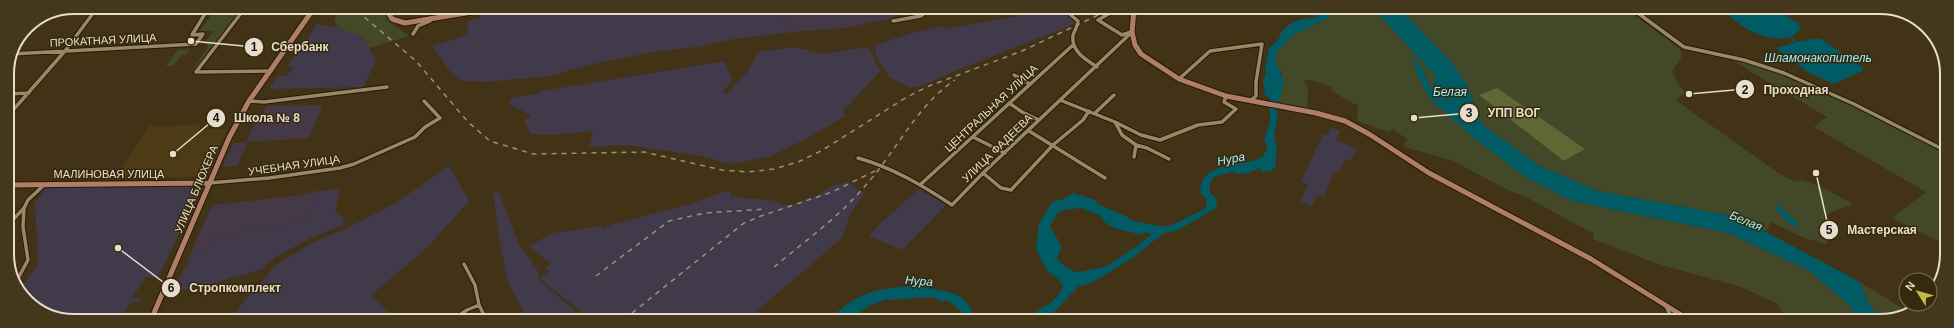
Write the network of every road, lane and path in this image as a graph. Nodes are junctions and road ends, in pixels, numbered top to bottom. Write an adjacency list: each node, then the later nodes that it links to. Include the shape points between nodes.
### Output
1 (92, 14): 17 (street)
2 (205, 14): 17 (street, ПРОКАТНАЯ УЛИЦА, via 192,34 203,34 196,44)
3 (240, 14): 20 (street, via 196,72)
4 (310, 14): 20 (street, УЛИЦА БЛЮХЕРА)
5 (389, 14): 12 (street, via 392,19 401,23)
6 (462, 14): 12 (street)
7 (923, 14): 13 (street)
8 (1070, 14): 16 (street, via 1078,21)
9 (1109, 14): 14 (street, via 1098,20 1122,35)
10 (1134, 14): 14 (street)
11 (1639, 14): 43 (street, via 1684,47 1744,60 1784,73 1854,104)
12 (431, 20): 15 (street, via 418,26)
13 (893, 21)
14 (1132, 32): 19 (street, УЛИЦА ФАДЕЕВА); 22 (street, via 1135,45 1141,54)
15 (413, 34)
16 (1072, 45): 19 (street, via 1085,60); 23 (street, ЦЕНТРАЛЬНАЯ УЛИЦА)
17 (65, 50): 18 (street, ПРОКАТНАЯ УЛИЦА); 25 (street)
18 (18, 53)
19 (1097, 67): 29 (street, УЛИЦА ФАДЕЕВА)
20 (270, 70): 30 (street, УЛИЦА БЛЮХЕРА)
21 (1014, 75): 23 (street)
22 (1179, 79): 28 (street); 32 (street, via 1210,51 1262,44 1256,96)
23 (1030, 84): 33 (street, ЦЕНТРАЛЬНАЯ УЛИЦА)
24 (387, 87): 30 (street, via 264,102)
25 (29, 93): 26 (street); 34 (street)
26 (14, 94)
27 (1114, 95): 36 (street)
28 (1226, 96): 32 (street); 38 (street, via 1224,102 1236,109 1222,122 1198,125 1160,140)
29 (1060, 100): 35 (street); 37 (street, УЛИЦА ФАДЕЕВА)
30 (249, 101): 50 (street, УЛИЦА БЛЮХЕРА)
31 (424, 101): 50 (street, УЧЕБНАЯ УЛИЦА, via 440,118 415,137 354,164 269,178)
32 (1249, 101): 59 (street, via 1345,121 1429,173 1580,253)
33 (1009, 103): 37 (street); 40 (street, ЦЕНТРАЛЬНАЯ УЛИЦА)
34 (14, 110)
35 (1089, 111): 36 (street); 41 (street, via 1083,120)
36 (1095, 113): 38 (street)
37 (1039, 120): 39 (street, УЛИЦА ФАДЕЕВА)
38 (1115, 122): 42 (street, via 1122,135)
39 (1028, 131): 41 (street); 44 (street, УЛИЦА ФАДЕЕВА)
40 (973, 136): 44 (street); 53 (street, ЦЕНТРАЛЬНАЯ УЛИЦА)
41 (1053, 145): 48 (street, via 1011,190 1001,188); 49 (street, via 1069,158)
42 (1136, 145): 45 (street); 47 (street)
43 (1940, 148)
44 (1005, 153): 48 (street, УЛИЦА ФАДЕЕВА)
45 (1134, 156)
46 (858, 158): 53 (street, УЛИЦА ФАДЕЕВА, via 892,168)
47 (1169, 159)
48 (983, 173): 53 (street, УЛИЦА ФАДЕЕВА, via 952,205)
49 (1105, 178)
50 (209, 183): 52 (street, МАЛИНОВАЯ УЛИЦА); 60 (street, УЛИЦА БЛЮХЕРА)
51 (14, 184): 52 (street, МАЛИНОВАЯ УЛИЦА)
52 (45, 184): 54 (street, via 28,200)
53 (921, 184)
54 (24, 208): 55 (street); 57 (street, via 23,227 28,260)
55 (14, 219)
56 (464, 264): 58 (street, via 475,285)
57 (19, 277)
58 (479, 305): 61 (street); 62 (street)
59 (1665, 305): 63 (street); 64 (street)
60 (154, 314)
61 (462, 314)
62 (484, 314)
63 (1670, 314)
64 (1680, 314)

